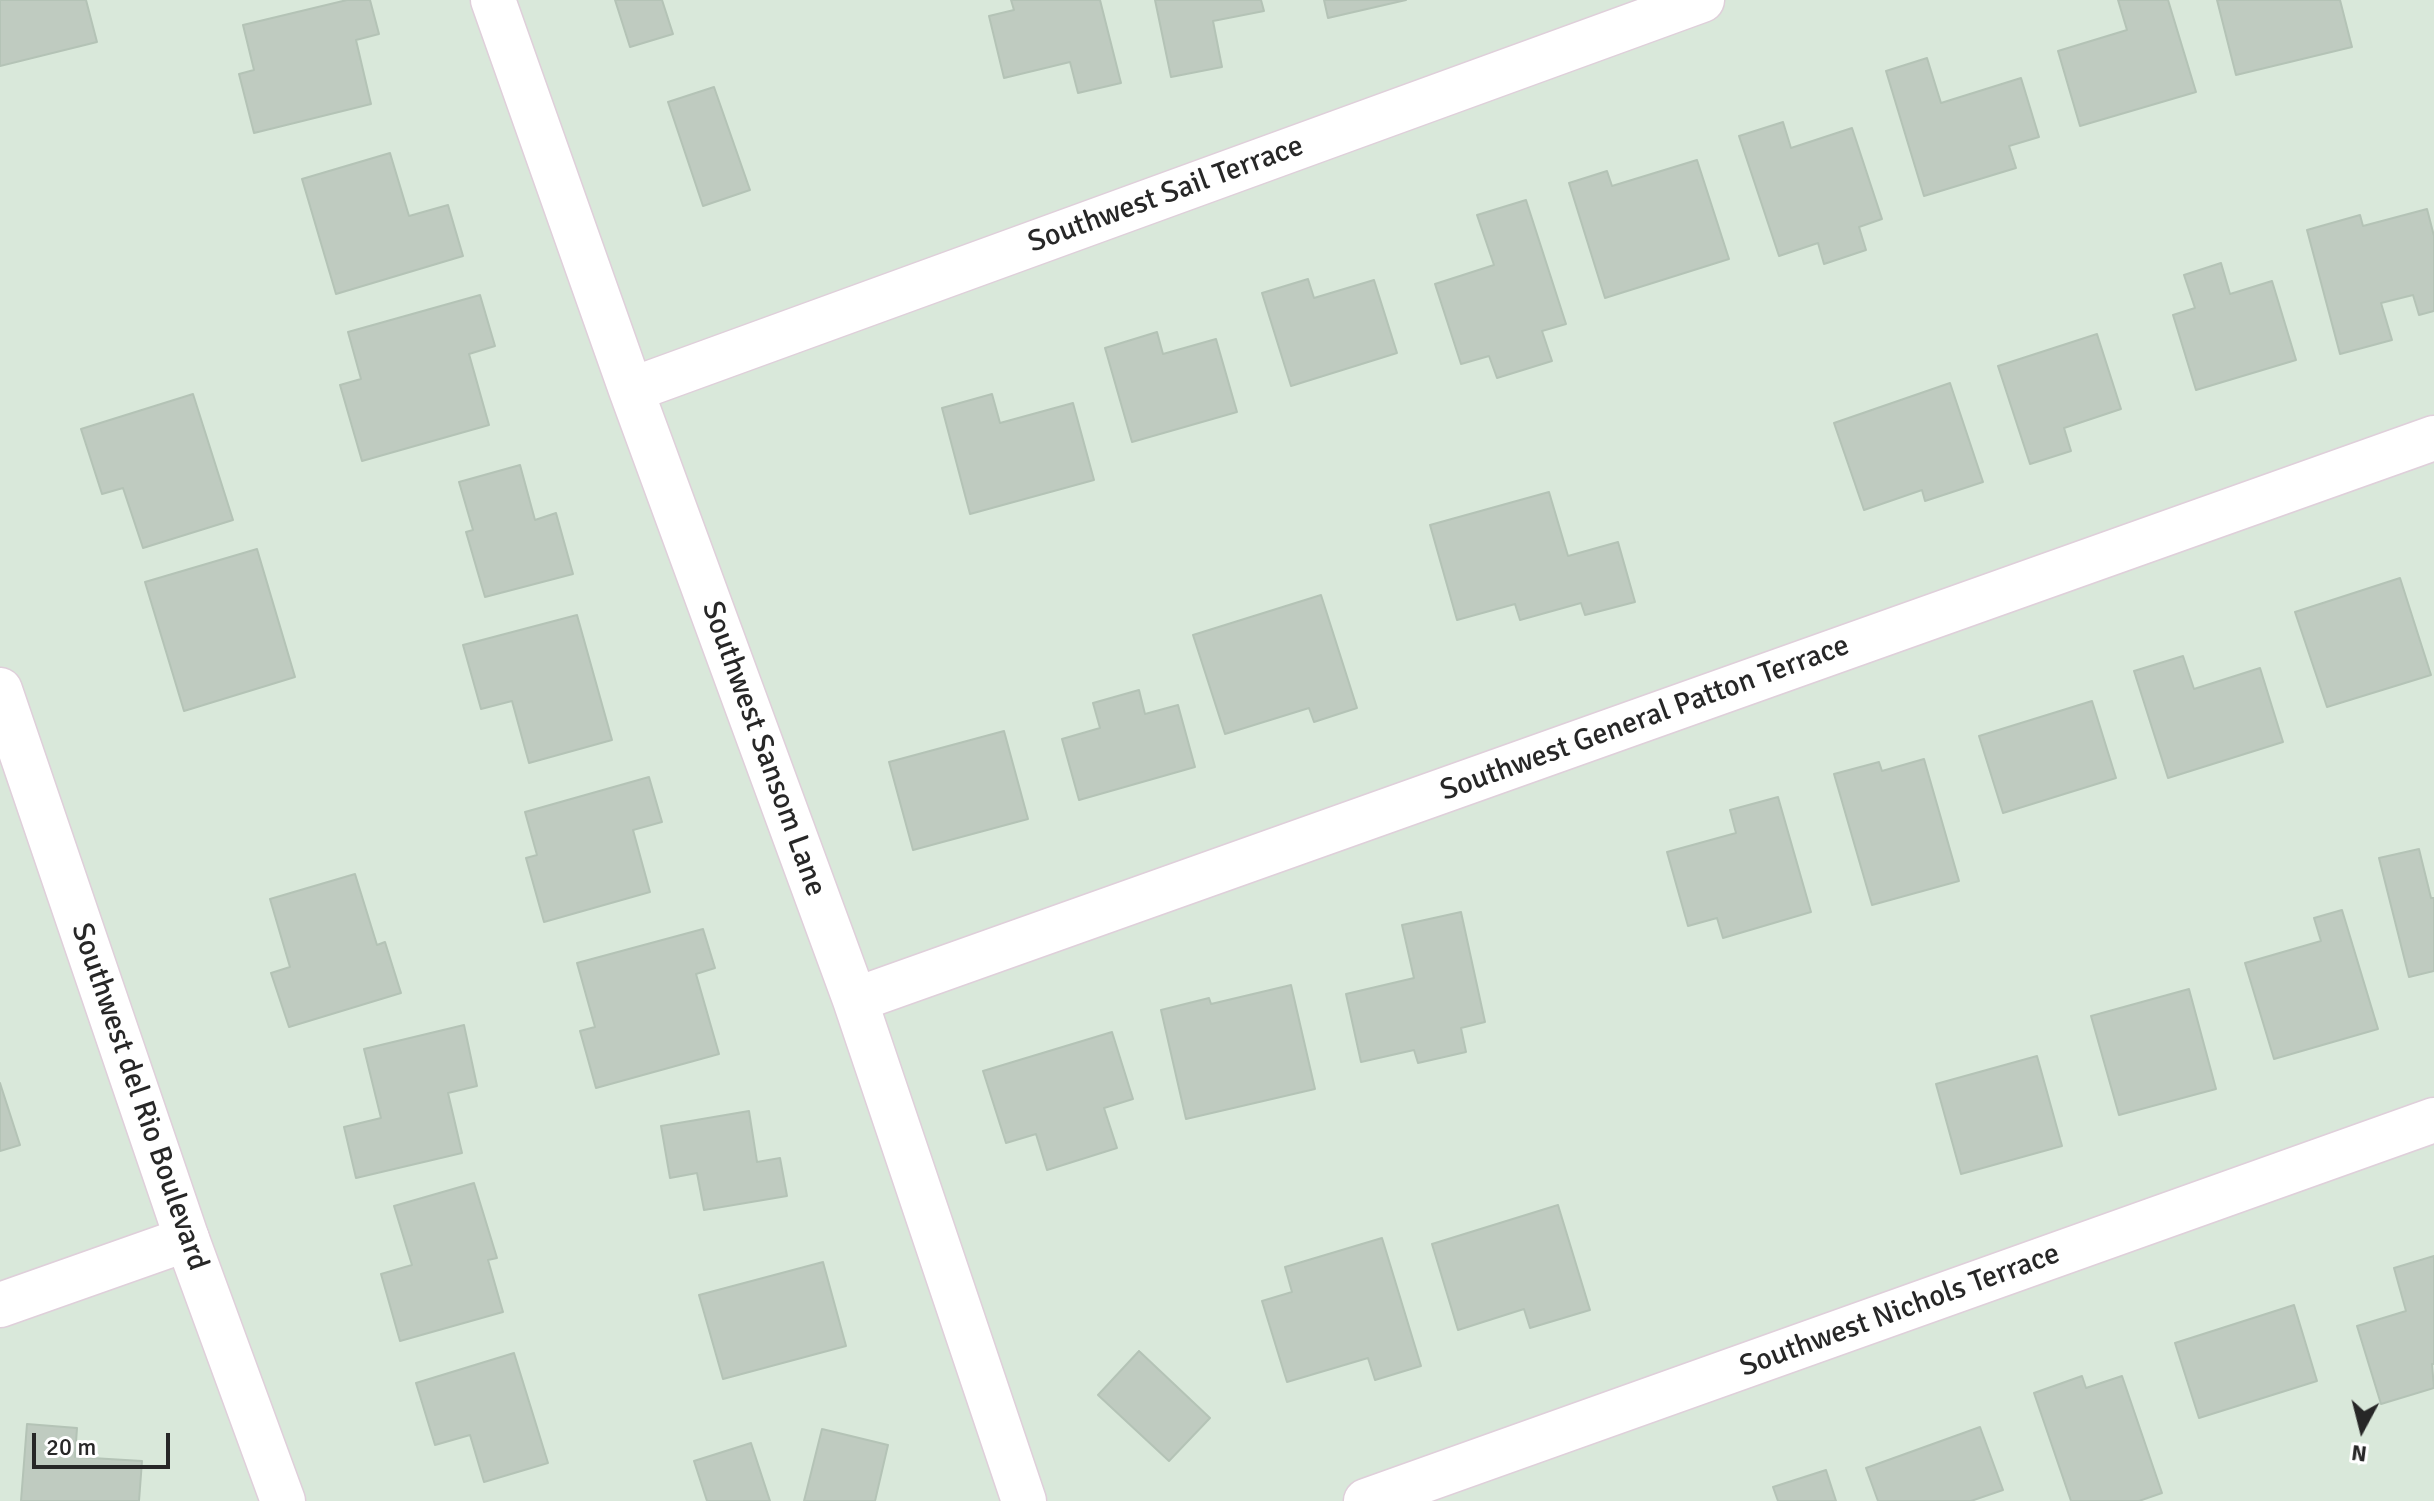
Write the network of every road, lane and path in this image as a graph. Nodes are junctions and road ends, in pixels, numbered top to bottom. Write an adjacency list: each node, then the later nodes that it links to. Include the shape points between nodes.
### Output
1 (493, 0): 3 (street, Southwest Sansom Lane)
2 (1702, 0): 3 (street, Southwest Sail Terrace)
3 (631, 390): 6 (street, Southwest Sansom Lane)
4 (2434, 438): 6 (street, Southwest General Patton Terrace)
5 (0, 690): 8 (street, Southwest del Rio Boulevard)
6 (855, 1000): 11 (street, Southwest Sansom Lane)
7 (2434, 1120): 12 (street, Southwest Nichols Terrace)
8 (187, 1239): 9 (street); 10 (street, Southwest del Rio Boulevard)
9 (0, 1305)
10 (283, 1501)
11 (1024, 1501)
12 (1366, 1501)

